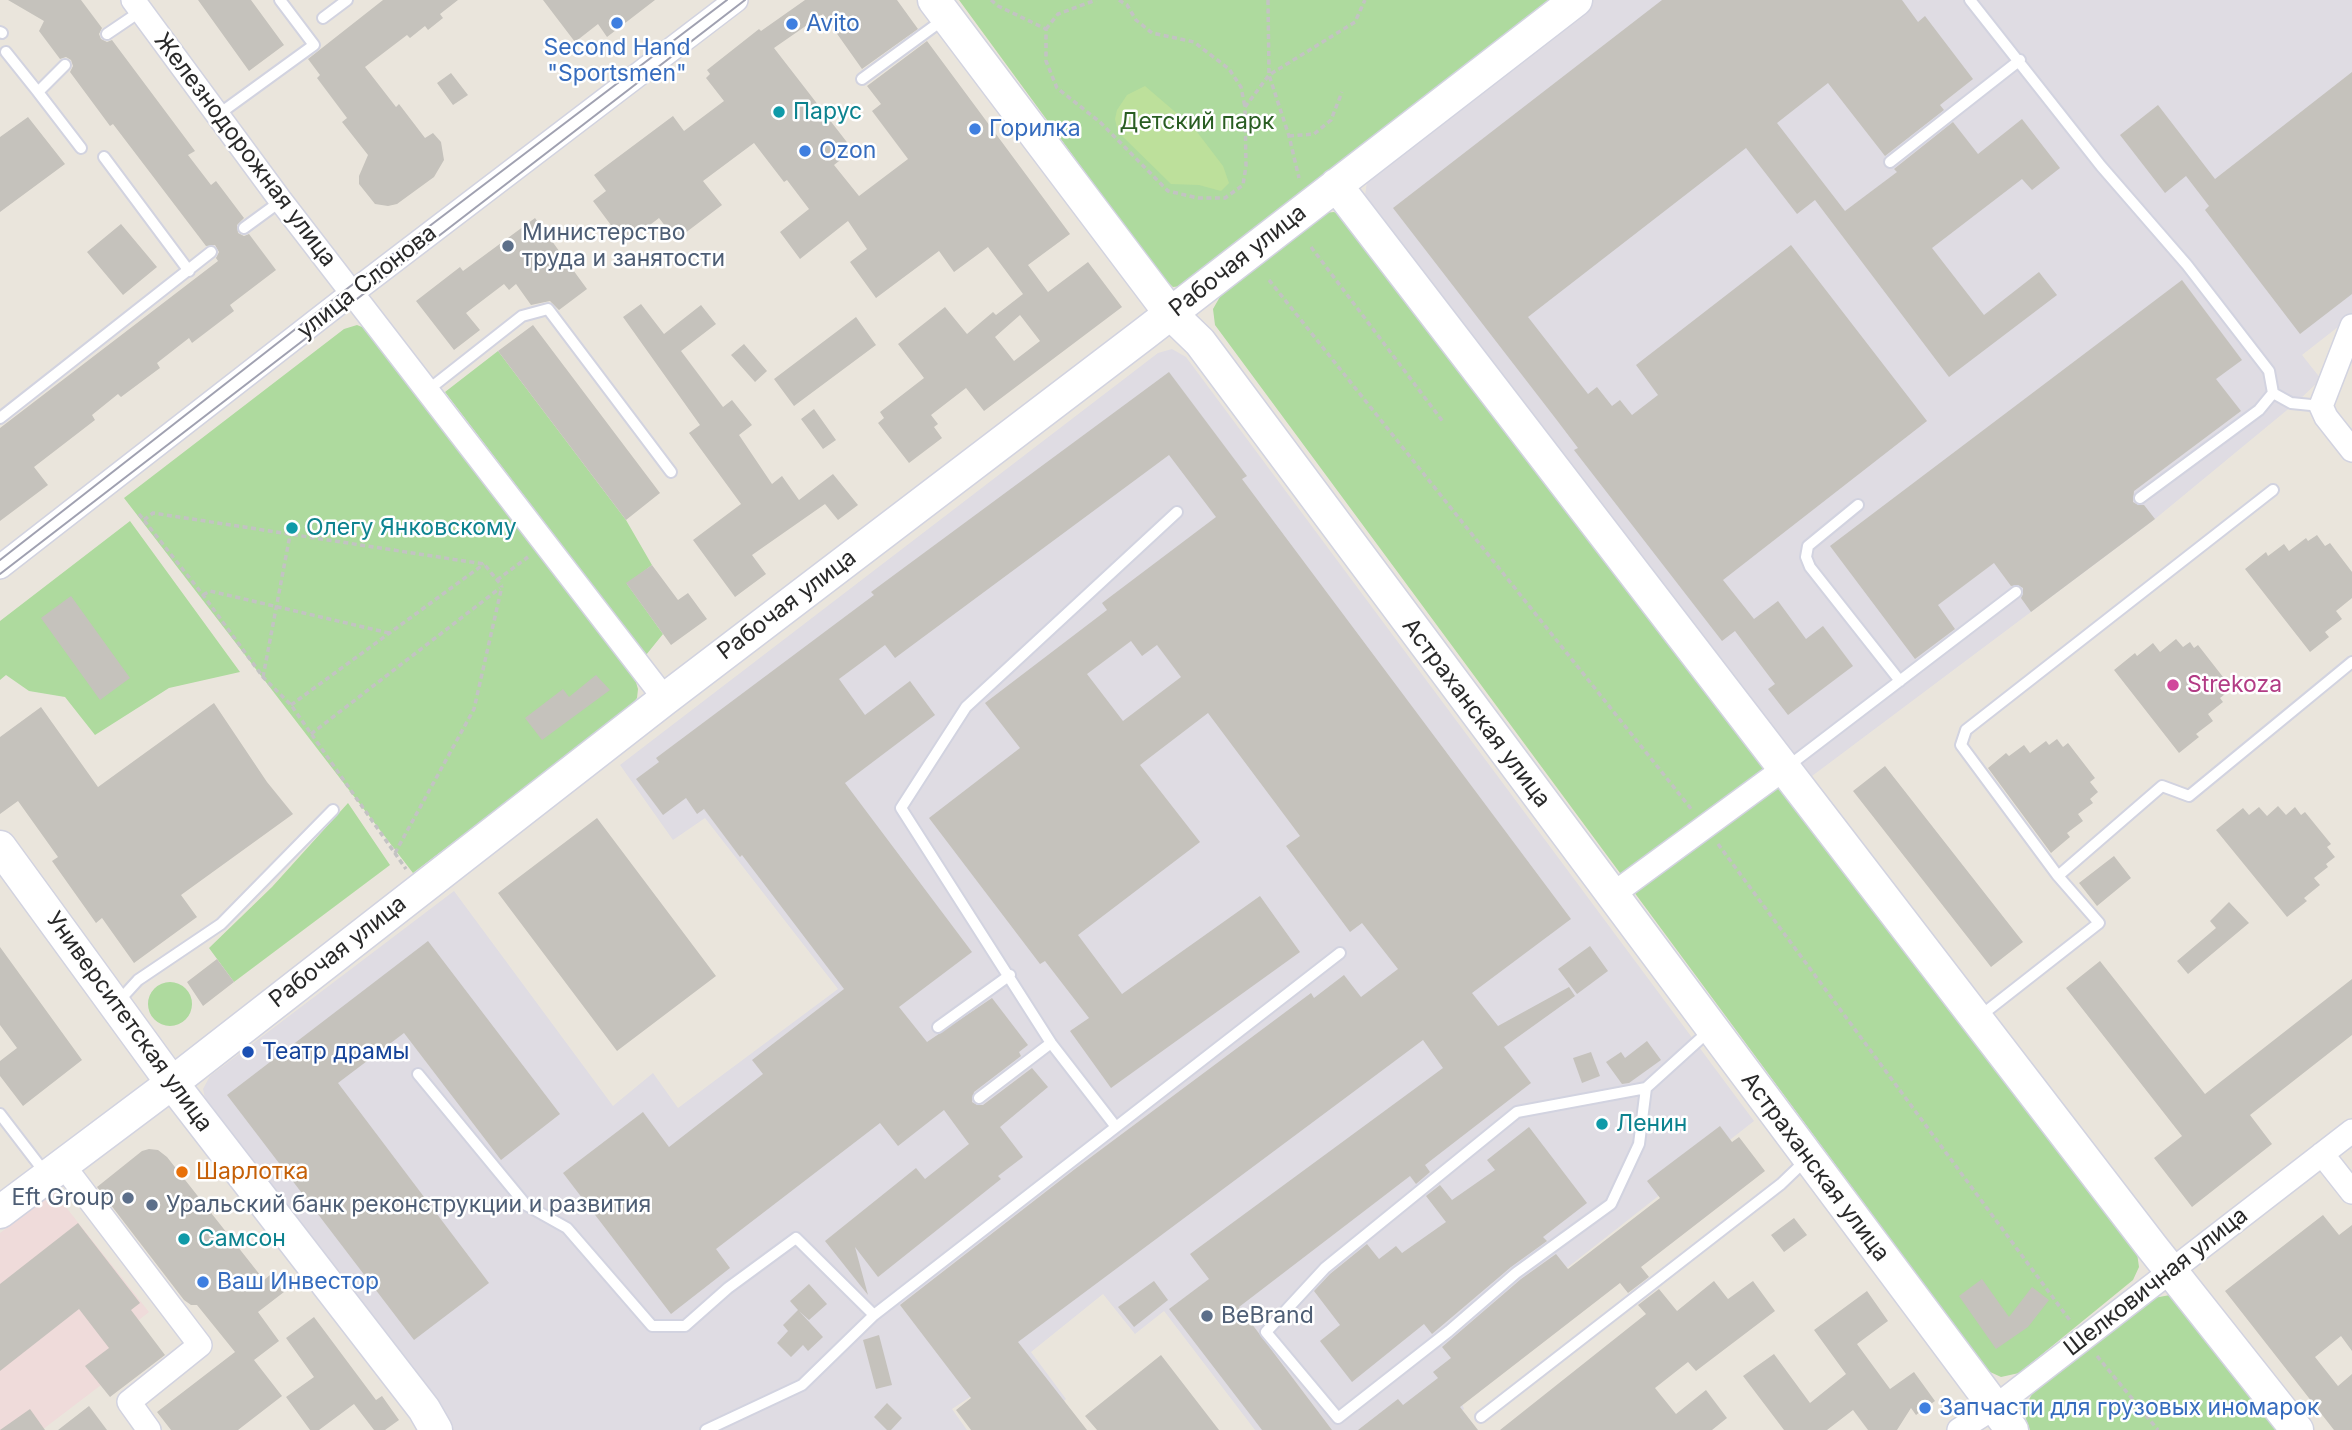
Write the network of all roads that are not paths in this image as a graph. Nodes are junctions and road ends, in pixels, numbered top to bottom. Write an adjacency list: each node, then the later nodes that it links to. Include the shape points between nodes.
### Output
1 (280, 0): 15 (lane, via 314,45)
2 (347, 0): 8 (lane)
3 (736, 0): 24 (street, улица Слонова)
4 (1576, 0): 19 (main road, Рабочая улица)
5 (1970, 0): 11 (lane)
6 (137, 6): 9 (lane); 15 (street, Железнодорожная улица)
7 (941, 6): 13 (lane); 25 (main road, Астраханская улица)
8 (323, 19)
9 (107, 34)
10 (6, 52): 14 (lane)
11 (2020, 60): 18 (lane); 28 (lane, via 2269,371)
12 (65, 65): 14 (lane)
13 (862, 79)
14 (38, 92): 16 (lane)
15 (219, 114): 20 (street, Железнодорожная улица)
16 (81, 148)
17 (104, 157): 23 (lane)
18 (1890, 162)
19 (1336, 184): 25 (main road, Рабочая улица); 42 (main road)
20 (281, 201): 21 (lane); 24 (street, Железнодорожная улица)
21 (244, 228)
22 (211, 252): 23 (lane)
23 (189, 271): 30 (lane)
24 (352, 293): 27 (street, Железнодорожная улица); 37 (street, улица Слонова)
25 (1170, 313): 41 (main road, Рабочая улица); 46 (main road, Астраханская улица, via 1200,342)
26 (2352, 326): 29 (street)
27 (428, 390): 32 (lane, via 522,316 548,309); 41 (street, Железнодорожная улица)
28 (2273, 393): 29 (lane, via 2291,403); 34 (lane, via 2259,410)
29 (2321, 406): 31 (street)
30 (0, 418)
31 (2352, 450)
32 (671, 472)
33 (2273, 490): 45 (lane, via 1966,730 1961,745)
34 (2140, 498)
35 (1858, 505): 40 (lane, via 1808,546 1806,557)
36 (1177, 512): 48 (lane, via 966,707 901,808)
37 (0, 567)
38 (2016, 592): 40 (lane)
39 (2352, 662): 45 (lane, via 2189,796 2162,786)
40 (1900, 681): 42 (lane)
41 (664, 699): 55 (main road, Рабочая улица)
42 (1785, 768): 46 (street); 50 (main road)
43 (333, 810): 49 (lane, via 222,924 138,980)
44 (0, 847): 49 (main road, Университетская улица)
45 (2058, 876): 50 (lane, via 2099,923)
46 (1612, 895): 52 (main road, Астраханская улица)
47 (1340, 953): 59 (lane)
48 (1010, 975): 51 (lane); 53 (lane)
49 (115, 1005): 55 (main road, Университетская улица)
50 (1977, 1018): 66 (main road)
51 (938, 1027)
52 (1711, 1030): 56 (lane); 62 (main road, Астраханская улица)
53 (1051, 1043): 57 (lane); 59 (lane)
54 (418, 1074): 67 (lane, via 526,1205 567,1228 652,1326 685,1326 796,1238)
55 (172, 1083): 63 (main road, Рабочая улица); 71 (main road, Университетская улица)
56 (1646, 1088): 56 (lane, via 1639,1144 1611,1204 1516,1273 1338,1418 1266,1332 1325,1268 1517,1112)
57 (979, 1098)
58 (0, 1114): 63 (lane)
59 (1116, 1127): 67 (lane)
60 (2352, 1131): 61 (street, Шелковичная улица)
61 (2322, 1154): 64 (street); 66 (street, Шелковичная улица)
62 (1808, 1158): 68 (lane, via 1781,1184); 69 (main road, Астраханская улица)
63 (55, 1170): 65 (main road, Рабочая улица); 70 (street, via 200,1345 129,1402)
64 (2352, 1192)
65 (0, 1212)
66 (2170, 1270): 69 (street, Шелковичная улица, via 2083,1338); 74 (main road)
67 (874, 1315): 72 (lane, via 802,1385)
68 (1481, 1417)
69 (2003, 1419): 73 (street, Шелковичная улица)
70 (149, 1430)
71 (436, 1430)
72 (706, 1430)
73 (1959, 1430)
74 (2297, 1430)

